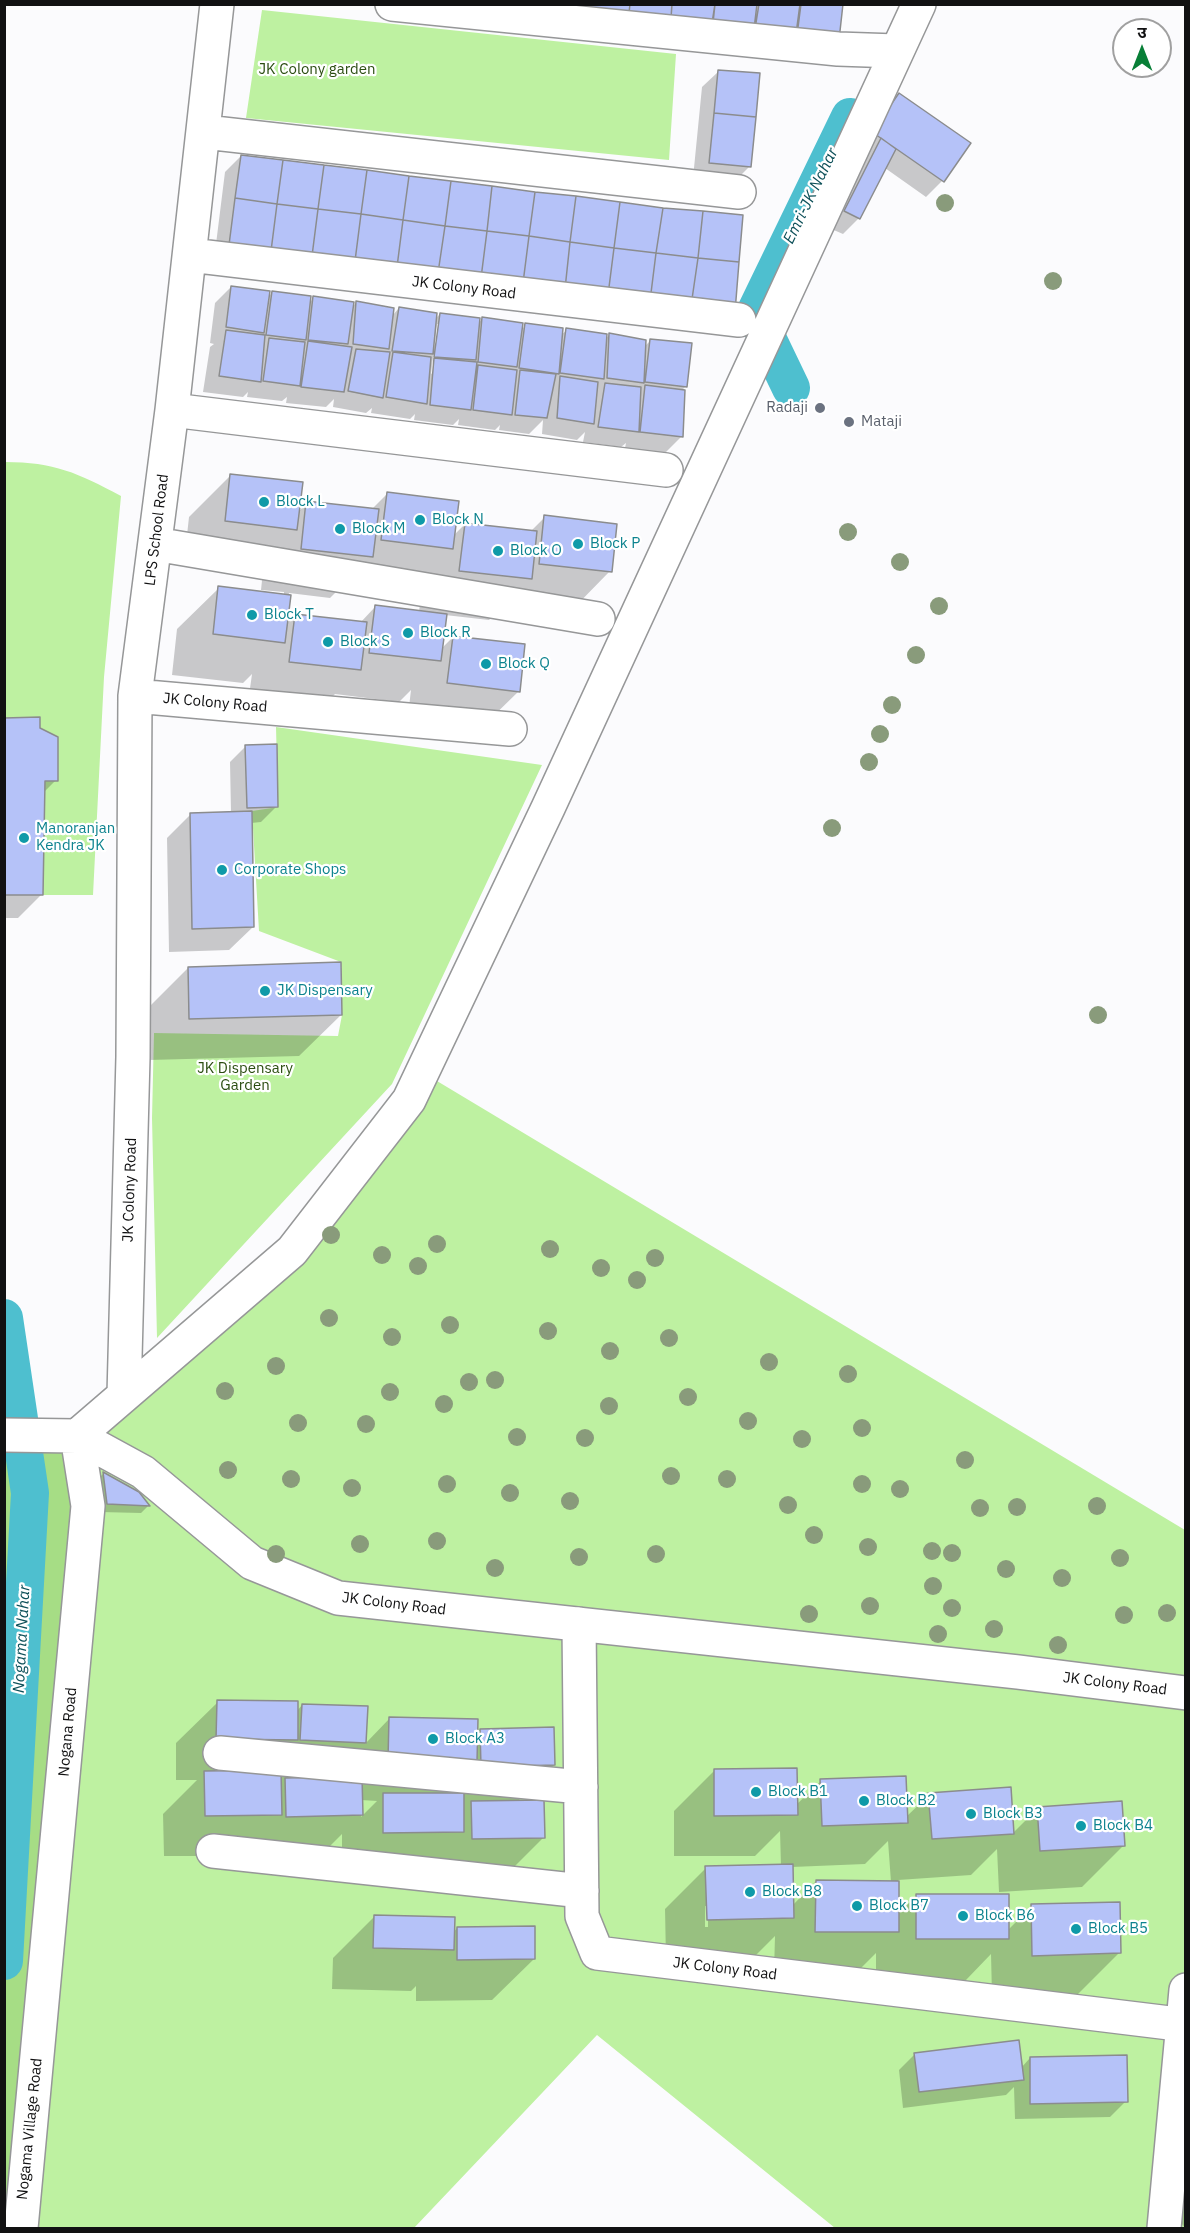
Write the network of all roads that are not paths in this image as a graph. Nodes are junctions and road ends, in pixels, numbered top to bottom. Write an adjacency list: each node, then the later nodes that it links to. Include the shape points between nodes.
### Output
1 (217, 4): 5 (street, LPS School Road)
2 (392, 4): 4 (street, via 838,50)
3 (919, 4): 4 (street)
4 (896, 51): 16 (street, via 558,787 409,1100 292,1251)
5 (204, 132): 6 (street); 7 (street, LPS School Road)
6 (739, 192)
7 (190, 255): 8 (street, JK Colony Road); 9 (street, LPS School Road)
8 (739, 320)
9 (172, 410): 10 (street); 11 (street, LPS School Road)
10 (666, 470)
11 (155, 544): 12 (street); 13 (street, LPS School Road)
12 (598, 619)
13 (135, 696): 14 (street, JK Colony Road); 15 (street, LPS School Road)
14 (510, 729)
15 (134, 1057): 16 (street, JK Colony Road)
16 (124, 1395): 18 (street)
17 (4, 1435): 18 (street)
18 (77, 1436): 19 (street, JK Colony Road, via 143,1472 252,1563 338,1598); 27 (street, Nogana Road, via 88,1506)
19 (579, 1624): 20 (street, JK Colony Road); 22 (street, JK Colony Road)
20 (1185, 1693)
21 (220, 1753): 22 (street)
22 (581, 1786): 24 (street, JK Colony Road)
23 (213, 1851): 24 (street)
24 (582, 1891): 26 (street, JK Colony Road, via 582,1916 597,1953)
25 (1185, 1990): 26 (street)
26 (1184, 2025): 29 (street)
27 (40, 2029): 28 (street, Nogama Village Road)
28 (21, 2229)
29 (1164, 2229)

